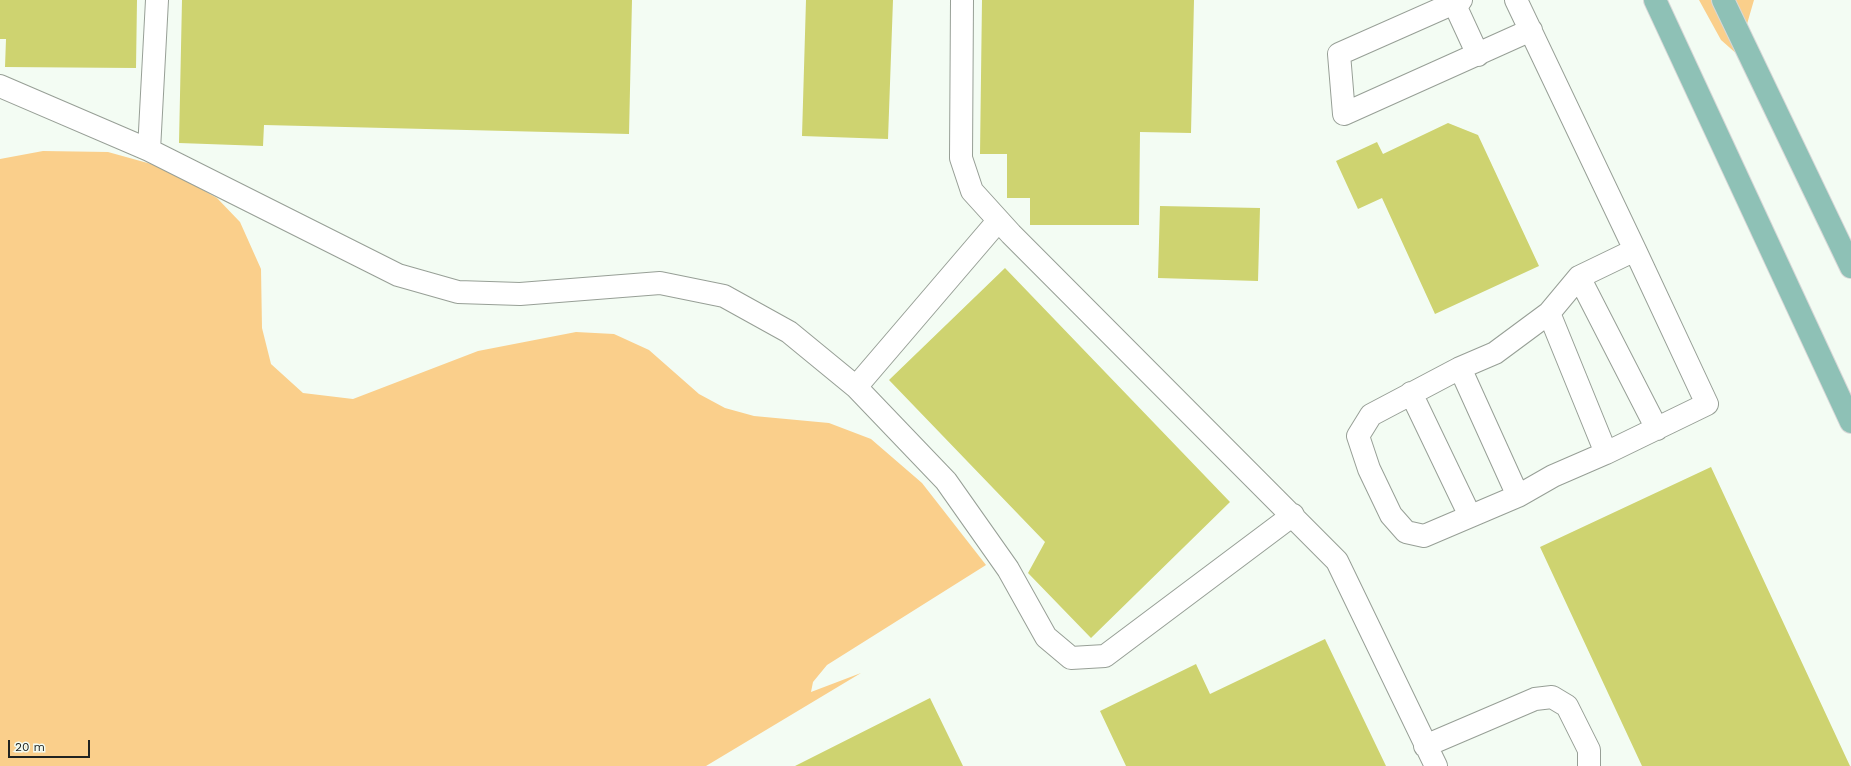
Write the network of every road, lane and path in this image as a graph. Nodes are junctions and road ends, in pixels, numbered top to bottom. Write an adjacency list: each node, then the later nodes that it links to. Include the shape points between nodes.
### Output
1 (157, 0): 10 (lane)
2 (962, 0): 11 (lane, via 961,158 972,191)
3 (1516, 0): 7 (lane)
4 (1655, 0): 19 (main road)
5 (1723, 0): 13 (main road)
6 (1457, 2): 8 (lane); 8 (lane, via 1339,54 1344,114)
7 (1531, 30): 8 (lane); 12 (lane)
8 (1478, 55)
9 (0, 86): 10 (lane)
10 (149, 150): 17 (lane, via 398,275 458,292 520,294 660,283 724,296 789,332)
11 (998, 221): 17 (lane); 23 (lane)
12 (1635, 250): 14 (lane); 20 (lane, via 1707,404)
13 (1851, 267)
14 (1578, 277): 15 (lane); 20 (lane)
15 (1549, 313): 16 (lane, via 1495,352); 21 (lane)
16 (1460, 368): 18 (lane); 22 (lane)
17 (856, 387): 23 (lane, via 946,481 1008,569 1046,637 1071,658 1105,656)
18 (1412, 393): 24 (lane); 24 (lane, via 1371,415 1358,436 1391,515 1406,532 1424,536)
19 (1851, 422)
20 (1657, 429): 21 (lane)
21 (1606, 453): 22 (lane, via 1553,476)
22 (1518, 496): 24 (lane)
23 (1293, 515): 25 (lane, via 1337,560)
24 (1470, 516)
25 (1425, 746): 26 (lane); 27 (lane, via 1535,699 1552,697 1566,706 1589,750)
26 (1436, 766)
27 (1589, 766)

